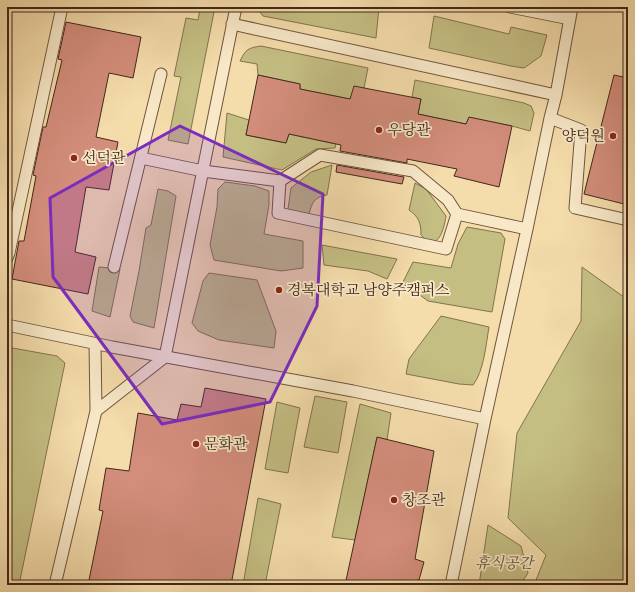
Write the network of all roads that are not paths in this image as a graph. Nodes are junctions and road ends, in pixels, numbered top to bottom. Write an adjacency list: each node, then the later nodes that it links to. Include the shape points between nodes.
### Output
1 (62, 7): 16 (lane)
2 (236, 7): 6 (lane)
3 (510, 7): 5 (lane)
4 (572, 7): 5 (lane)
5 (570, 19): 8 (lane)
6 (232, 24): 8 (lane); 11 (lane)
7 (161, 74): 10 (lane)
8 (556, 95): 9 (lane)
9 (550, 118): 14 (lane, via 581,130 575,208); 15 (lane)
10 (141, 158): 11 (lane); 17 (lane)
11 (203, 171): 12 (lane); 20 (lane)
12 (280, 181): 13 (lane, via 320,155 413,171 448,200); 13 (lane, via 278,213 446,249)
13 (457, 214): 15 (lane)
14 (628, 220)
15 (527, 229): 22 (lane)
16 (7, 258)
17 (114, 267)
18 (7, 325): 19 (lane)
19 (95, 344): 20 (lane); 21 (lane)
20 (165, 357): 21 (lane); 22 (lane, via 353,391)
21 (96, 411): 23 (lane)
22 (485, 419): 24 (lane)
23 (55, 585)
24 (451, 585)

